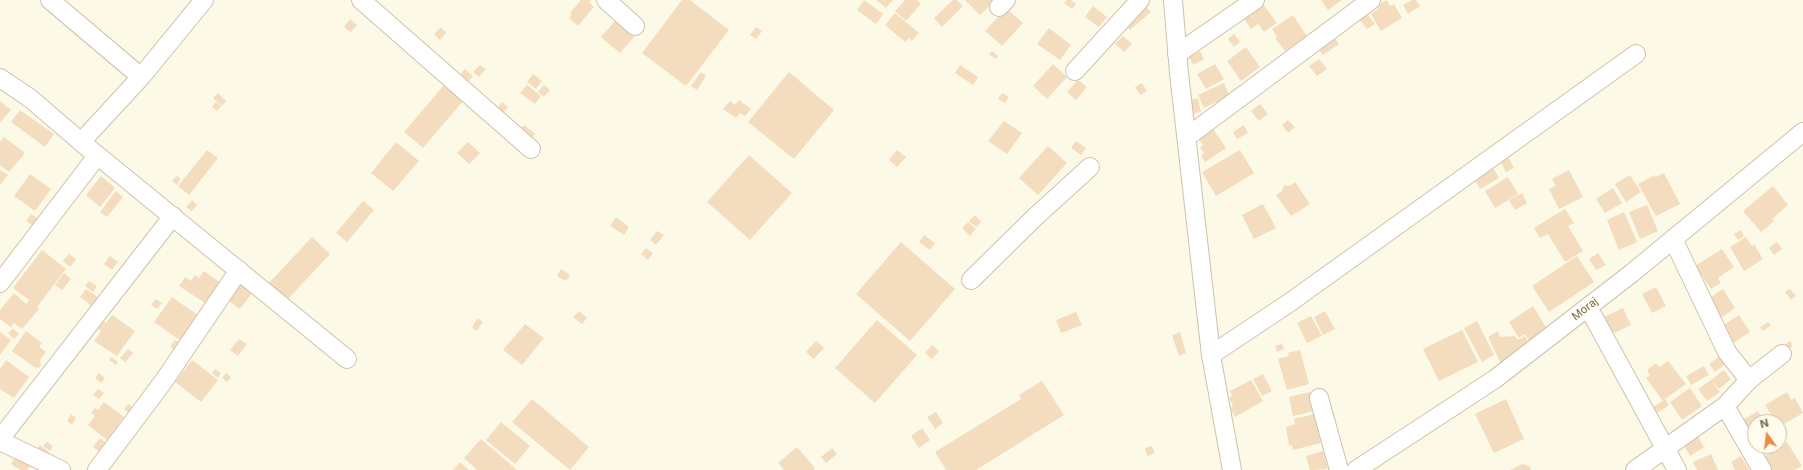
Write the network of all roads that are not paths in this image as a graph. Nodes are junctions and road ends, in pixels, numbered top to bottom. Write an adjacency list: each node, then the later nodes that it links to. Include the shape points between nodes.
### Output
1 (50, 0): 13 (street)
2 (361, 0): 18 (street)
3 (606, 0): 9 (street)
4 (1140, 0): 12 (street)
5 (1173, 0): 10 (street)
6 (1255, 0): 10 (street)
7 (1371, 0): 16 (street)
8 (203, 1): 13 (street)
9 (635, 26)
10 (1177, 54): 16 (street)
11 (1636, 54): 28 (street, via 1295,299)
12 (1075, 71)
13 (141, 77): 17 (street)
14 (0, 78): 17 (street, via 31,99)
15 (1803, 132): 22 (street, Moraj)
16 (1187, 137): 28 (street)
17 (80, 142): 19 (street)
18 (531, 149)
19 (97, 156): 21 (street); 25 (street)
20 (1090, 168): 24 (street, via 1034,218)
21 (173, 216): 23 (street); 33 (street)
22 (1673, 239): 26 (street, Moraj); 30 (street, via 1727,352)
23 (239, 270): 29 (street); 36 (street, via 163,382)
24 (972, 280)
25 (0, 283)
26 (1588, 307): 34 (street); 39 (street, Moraj, via 1495,379)
27 (1782, 354): 30 (street)
28 (1211, 355): 37 (street)
29 (347, 359)
30 (1749, 380): 32 (street)
31 (1319, 398): 38 (street)
32 (1725, 406): 34 (street); 42 (street)
33 (0, 440): 35 (street)
34 (1666, 448): 40 (street); 41 (street)
35 (61, 470)
36 (97, 470)
37 (1232, 470)
38 (1339, 470)
39 (1356, 470)
40 (1635, 470)
41 (1677, 470)
42 (1762, 470)

